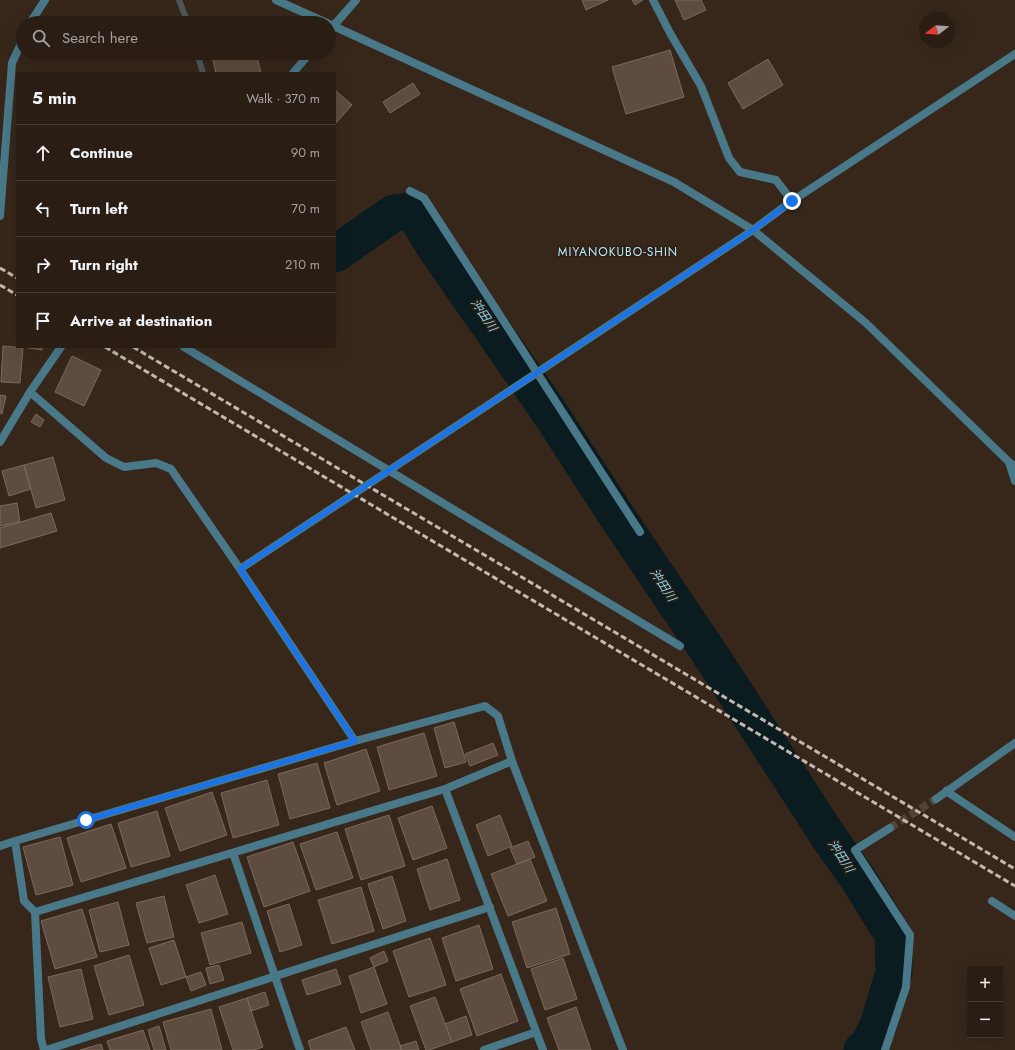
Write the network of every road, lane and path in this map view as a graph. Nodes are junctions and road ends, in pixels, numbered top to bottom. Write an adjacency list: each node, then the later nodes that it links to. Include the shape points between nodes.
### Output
1 (45, 0): 5 (street)
2 (276, 0): 6 (street)
3 (356, 0): 7 (street)
4 (653, 0): 14 (street, via 701,86 729,158 740,172 776,180)
5 (35, 16)
6 (309, 16)
7 (336, 20)
8 (336, 29): 16 (street, via 674,182)
9 (16, 54): 15 (street, via 12,63)
10 (1015, 54): 14 (street)
11 (304, 60): 12 (street)
12 (294, 72)
13 (410, 192): 19 (street, via 424,198)
14 (792, 201): 16 (street)
15 (0, 216)
16 (753, 230): 19 (street); 22 (street, via 866,323)
17 (60, 348): 20 (street)
18 (186, 348): 23 (street)
19 (537, 372): 23 (street); 25 (street)
20 (30, 392): 21 (street); 26 (street, via 106,458 124,467 156,463 171,469)
21 (0, 442)
22 (1012, 464): 24 (street)
23 (390, 470): 26 (street); 27 (street)
24 (1015, 481)
25 (640, 532)
26 (240, 569): 28 (street)
27 (680, 646)
28 (355, 741): 30 (street, via 485,706 498,716); 36 (street)
29 (1015, 742): 32 (street)
30 (512, 761): 31 (street); 49 (street)
31 (445, 789): 38 (street); 40 (street)
32 (946, 791): 33 (street); 35 (street)
33 (936, 799)
34 (890, 828): 50 (street, via 855,850 910,935 906,987)
35 (1015, 837)
36 (15, 841): 37 (street); 41 (street, via 24,901)
37 (0, 846)
38 (233, 853): 41 (street); 43 (street)
39 (992, 901): 42 (street)
40 (490, 907): 43 (street); 44 (street)
41 (35, 912): 45 (street, via 41,1039)
42 (1015, 916)
43 (275, 977): 45 (street); 46 (street)
44 (536, 1032): 47 (street); 48 (street)
45 (45, 1050)
46 (300, 1050)
47 (484, 1050)
48 (543, 1050)
49 (623, 1050)
50 (885, 1050)

